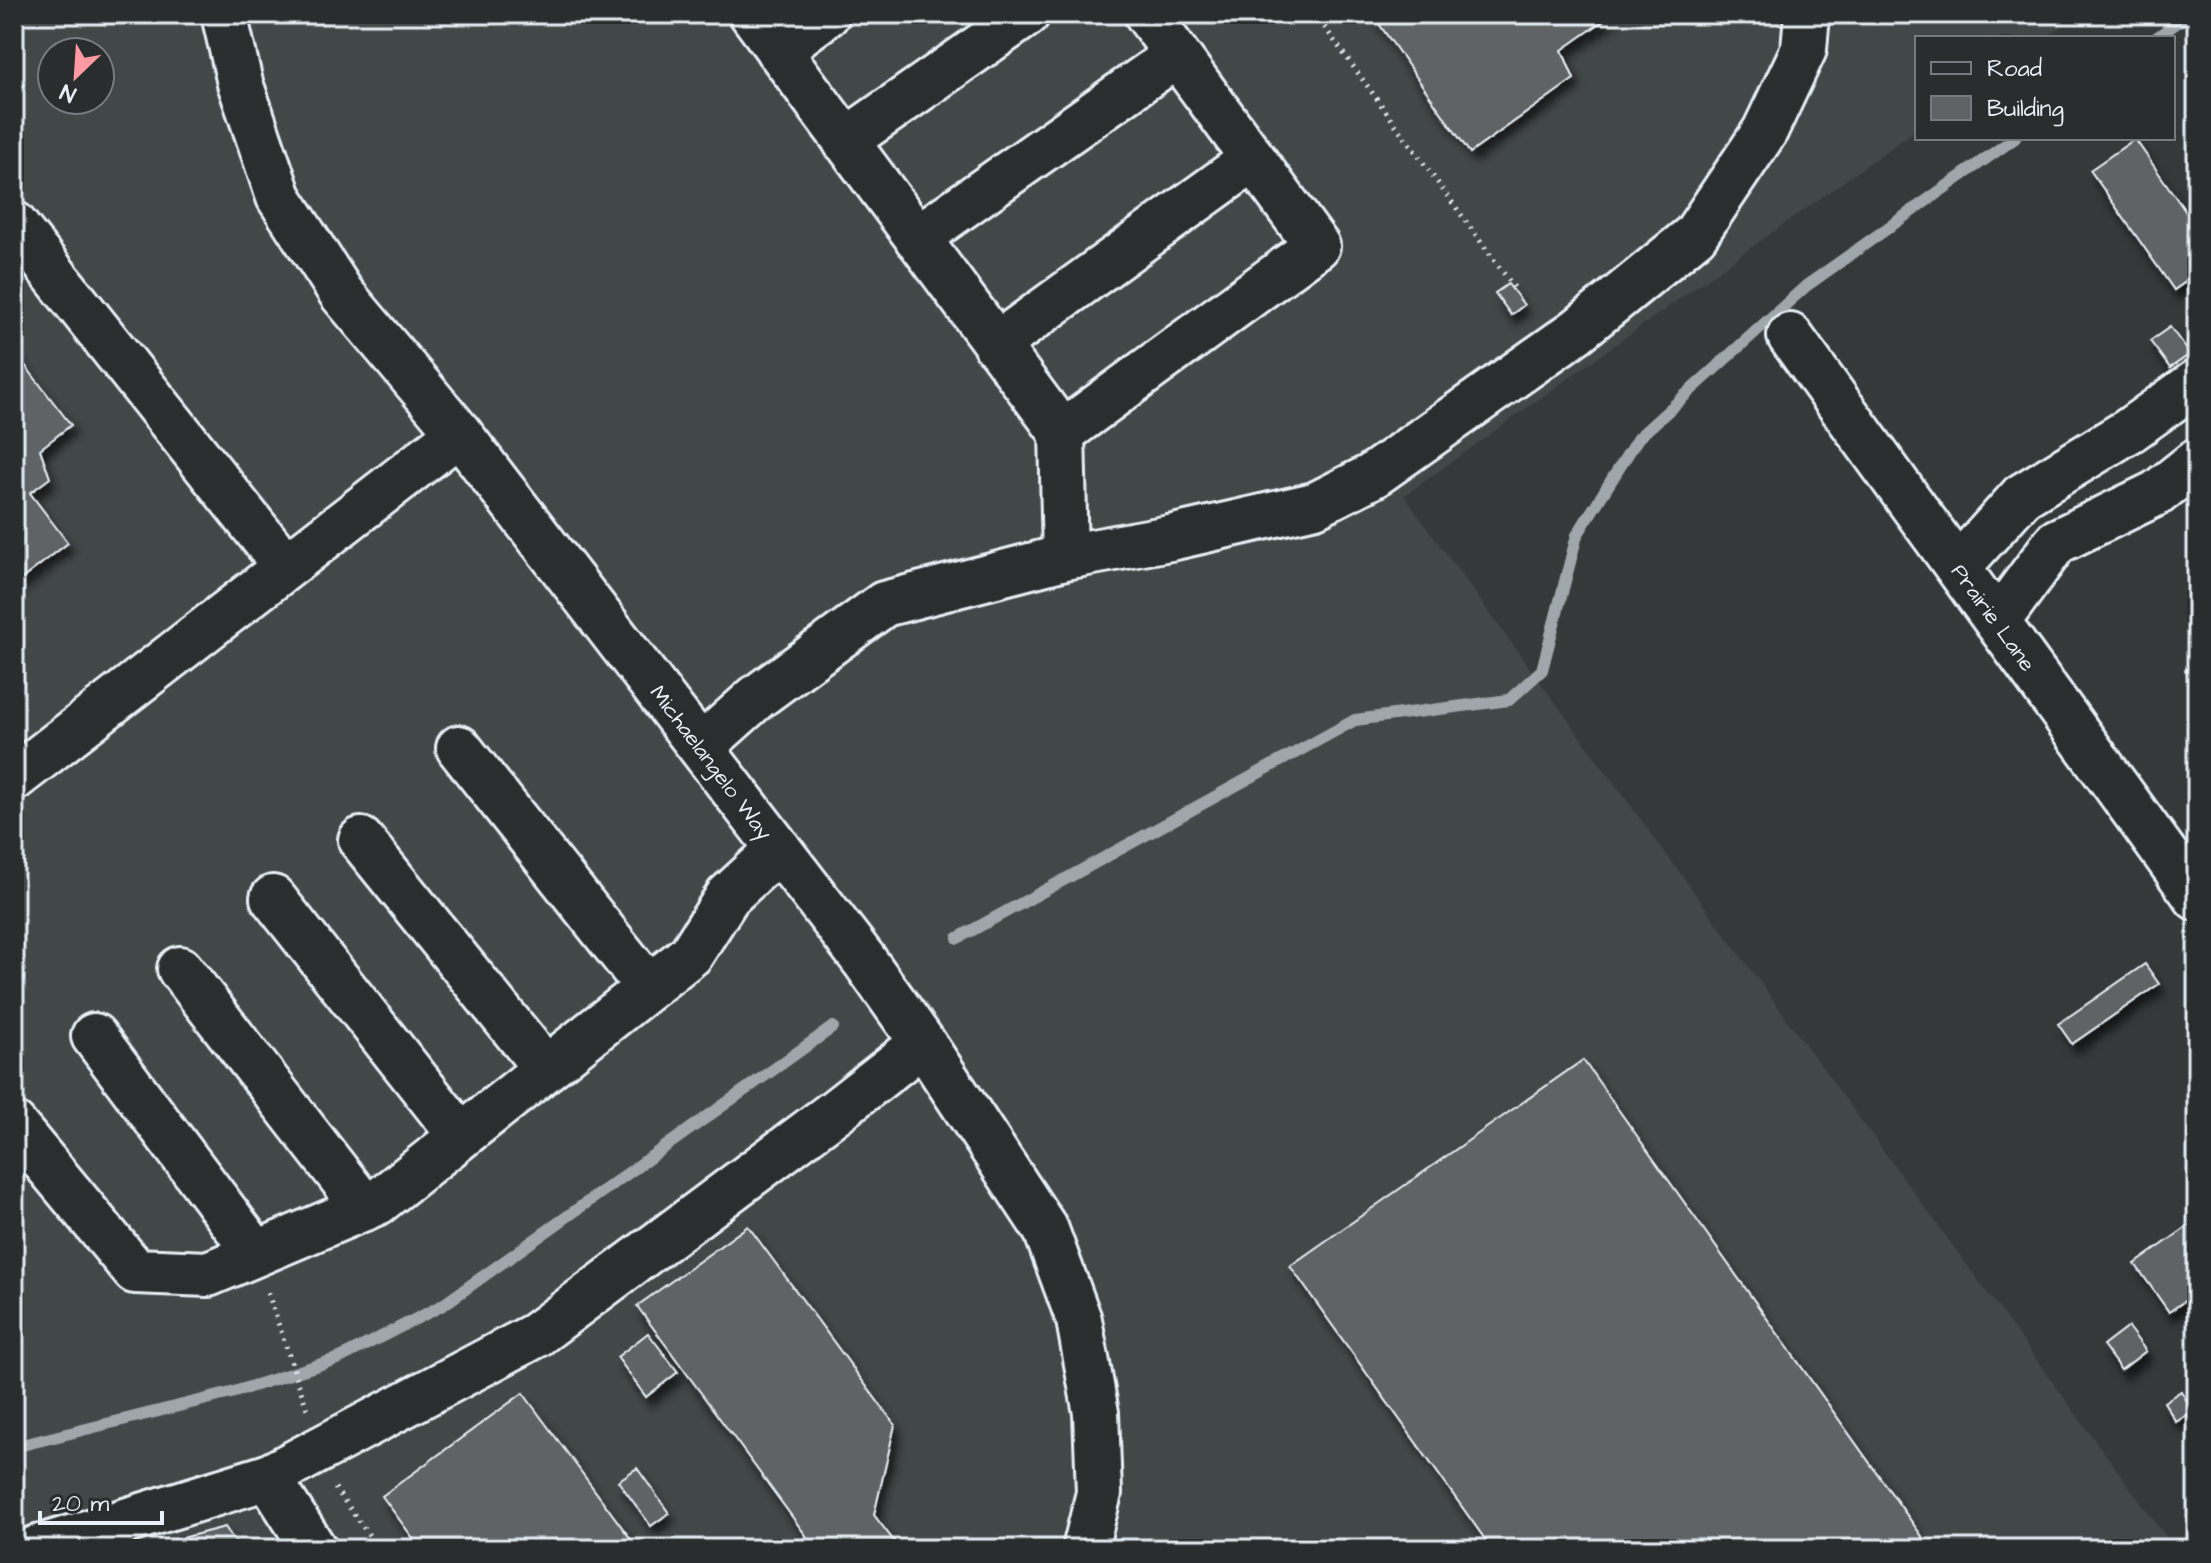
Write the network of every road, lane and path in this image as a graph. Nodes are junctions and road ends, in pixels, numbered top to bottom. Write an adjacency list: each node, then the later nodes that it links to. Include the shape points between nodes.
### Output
1 (224, 14): 18 (street, Michaelangelo Way, via 240,83 279,197 342,294)
2 (752, 14): 8 (street)
3 (827, 14): 8 (street)
4 (1027, 14): 10 (street)
5 (1147, 14): 9 (street)
6 (1315, 14): 14 (path)
7 (1807, 14): 21 (street, via 1804,49 1765,131 1695,235 1577,331 1372,476 1315,505)
8 (778, 50): 10 (street)
9 (1177, 55): 11 (street); 13 (street)
10 (845, 141): 13 (street)
11 (1253, 159): 16 (street); 19 (street, via 1317,246)
12 (14, 224): 22 (street)
13 (917, 238): 16 (street)
14 (1516, 290)
15 (1790, 336): 23 (street, Prairie Lane)
16 (996, 345): 19 (street)
17 (2197, 382): 23 (street, via 2022,496)
18 (459, 433): 22 (street); 25 (street, Michaelangelo Way)
19 (1062, 433): 21 (street)
20 (2197, 461): 24 (street, via 2157,493 2056,542)
21 (1065, 557): 25 (street, via 884,604 757,697)
22 (286, 567): 27 (street)
23 (1958, 567): 24 (street, Prairie Lane)
24 (1997, 622): 31 (street, Prairie Lane)
25 (701, 747): 29 (street, Michaelangelo Way)
26 (459, 748): 33 (street)
27 (14, 778)
28 (361, 840): 36 (street)
29 (779, 849): 33 (street, via 728,896 691,954); 35 (street, Michaelangelo Way)
30 (273, 898): 38 (street)
31 (2197, 898)
32 (180, 969): 39 (street)
33 (648, 987): 36 (street)
34 (94, 1036): 40 (street)
35 (923, 1043): 43 (street, via 536,1335); 48 (street, Michaelangelo Way, via 1046,1230 1079,1320 1096,1413 1099,1493)
36 (546, 1069): 38 (street)
37 (14, 1125): 40 (street, via 135,1271 208,1274)
38 (461, 1136): 39 (street)
39 (365, 1208): 40 (street)
40 (256, 1253)
41 (274, 1311): 42 (path)
42 (307, 1411)
43 (268, 1477): 45 (street); 46 (street)
44 (334, 1487): 47 (path)
45 (35, 1549)
46 (314, 1549)
47 (379, 1549)
48 (1085, 1549)

